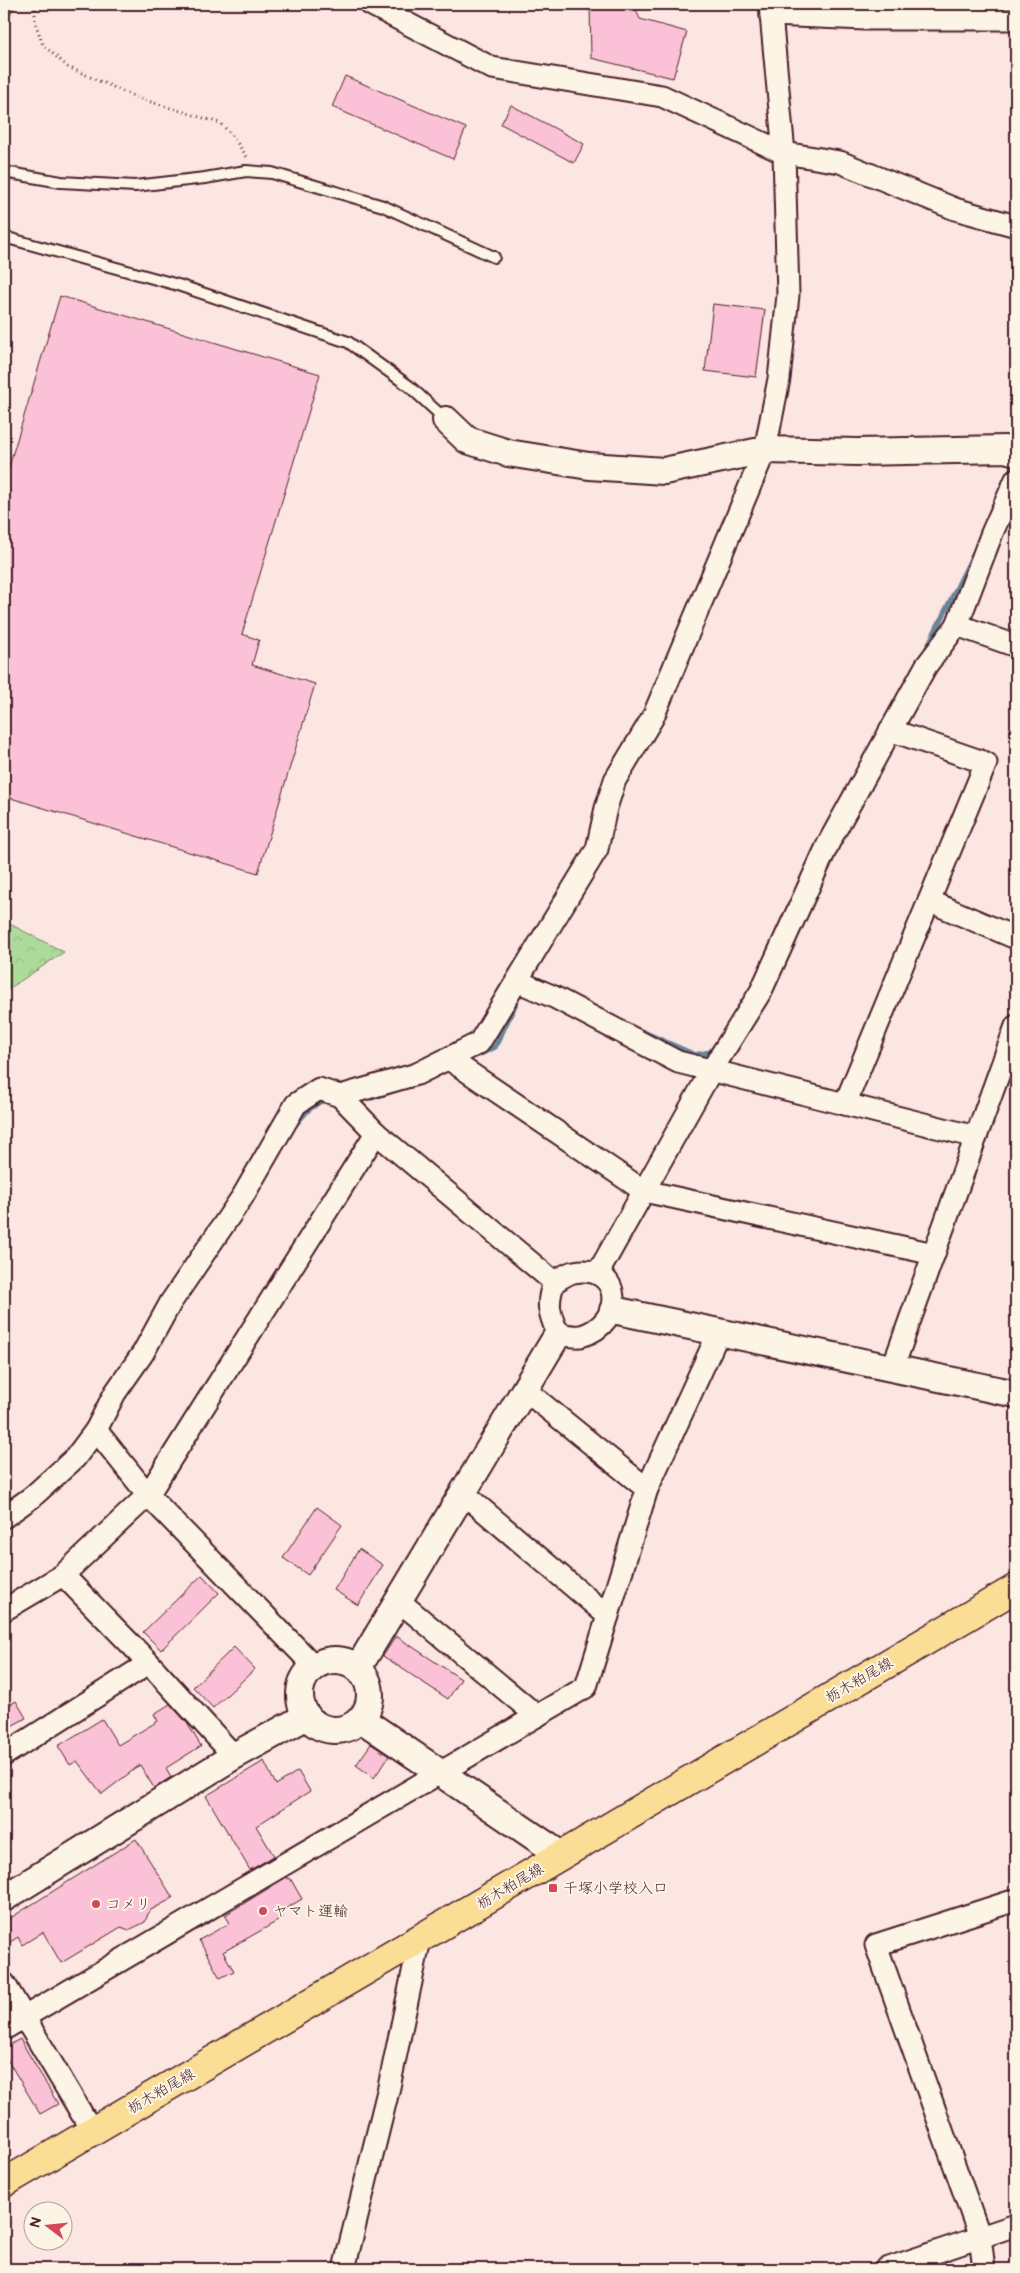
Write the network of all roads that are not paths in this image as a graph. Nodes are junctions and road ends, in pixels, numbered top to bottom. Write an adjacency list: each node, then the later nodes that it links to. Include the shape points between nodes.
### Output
1 (370, 4): 4 (street, via 492,68 662,96)
2 (771, 9): 3 (street, via 865,19); 4 (street)
3 (1016, 19)
4 (784, 153): 6 (street, via 840,162 955,209); 10 (street, via 788,295 779,379)
5 (4, 172): 8 (lane, via 61,182 135,186 246,171 272,173 383,206)
6 (1016, 226)
7 (4, 236): 9 (lane, via 178,285 348,342 409,386)
8 (494, 257)
9 (446, 420): 10 (street, via 467,440 500,450 589,466 664,470)
10 (765, 450): 11 (street, via 1005,449); 18 (street, via 653,717 615,780 596,849)
11 (1016, 452)
12 (1016, 480): 13 (street)
13 (956, 625): 14 (street); 15 (street, via 926,666)
14 (1016, 646)
15 (890, 730): 16 (street, via 986,763); 21 (street, via 829,842 761,991)
16 (929, 901): 17 (street); 23 (street)
17 (1016, 938)
18 (518, 981): 20 (street, via 479,1043); 21 (street, via 678,1062)
19 (1016, 1026): 25 (street)
20 (449, 1059): 22 (street, via 417,1074); 26 (street)
21 (711, 1071): 23 (street); 26 (street)
22 (340, 1096): 24 (street); 36 (street, via 319,1089 296,1104 243,1196 171,1302)
23 (845, 1104): 25 (street)
24 (376, 1133): 29 (street); 39 (street)
25 (976, 1136): 27 (street)
26 (644, 1191): 27 (street); 28 (street)
27 (934, 1254): 33 (street)
28 (598, 1273): 29 (street, via 572,1272); 30 (street, via 607,1281 614,1299)
29 (554, 1282): 32 (street, via 548,1298 551,1319)
30 (613, 1310): 31 (street); 32 (street, via 604,1324 580,1336)
31 (719, 1332): 33 (street); 37 (street)
32 (558, 1334): 34 (street)
33 (892, 1367): 35 (street)
34 (525, 1390): 37 (street); 38 (street)
35 (1016, 1394)
36 (96, 1430): 39 (street); 40 (street, via 76,1458)
37 (647, 1489): 45 (street)
38 (464, 1494): 43 (street); 45 (street)
39 (148, 1495): 41 (street); 47 (street)
40 (4, 1517)
41 (63, 1575): 44 (street); 46 (street)
42 (1016, 1588): 55 (main road, 栃木粕尾線)
43 (399, 1601): 48 (street); 50 (street)
44 (4, 1610)
45 (608, 1616): 50 (street, via 586,1687)
46 (149, 1663): 52 (street); 53 (street)
47 (314, 1666): 48 (street, via 329,1660 344,1661); 49 (street, via 302,1681 300,1699)
48 (358, 1668): 51 (street, via 368,1684 369,1693 369,1702)
49 (307, 1716): 51 (street, via 323,1728 344,1729); 53 (street)
50 (537, 1716): 54 (street)
51 (361, 1719): 54 (street)
52 (4, 1755)
53 (234, 1756): 56 (street)
54 (440, 1772): 55 (street); 60 (street)
55 (561, 1855): 58 (main road, 栃木粕尾線)
56 (4, 1898)
57 (1016, 1900): 65 (street, via 876,1945)
58 (420, 1940): 62 (main road, 栃木粕尾線); 66 (street, via 389,2087)
59 (4, 1983): 60 (street)
60 (24, 2017): 61 (street); 62 (street)
61 (4, 2029)
62 (92, 2131): 63 (main road, 栃木粕尾線)
63 (4, 2183)
64 (1016, 2224): 65 (street)
65 (980, 2237): 67 (street); 68 (street)
66 (344, 2269)
67 (886, 2269)
68 (984, 2269)

